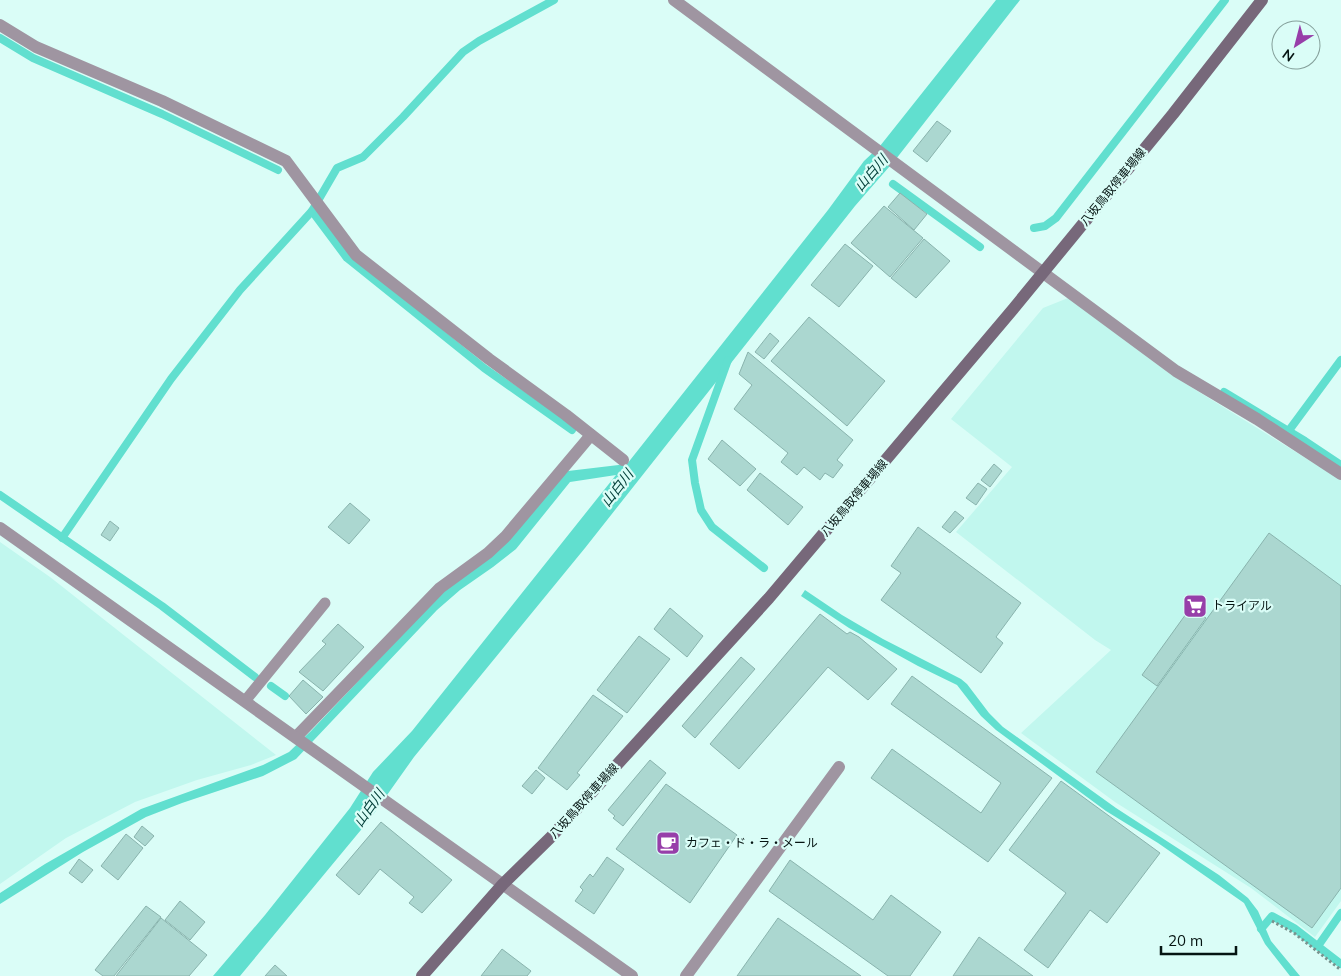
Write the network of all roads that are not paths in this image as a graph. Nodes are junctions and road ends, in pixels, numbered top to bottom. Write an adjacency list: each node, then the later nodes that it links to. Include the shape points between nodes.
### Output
1 (674, 0): 4 (street)
2 (1262, 0): 4 (main road, 八坂鳥取停車場線)
3 (0, 24): 5 (street, via 36,47 286,161 356,255)
4 (1042, 274): 7 (street, via 1176,371 1257,418); 13 (main road, 八坂鳥取停車場線, via 769,598 551,837)
5 (591, 435): 6 (street); 11 (street, via 506,536 440,588)
6 (624, 460)
7 (1341, 474)
8 (0, 528): 10 (street)
9 (324, 603): 10 (lane)
10 (245, 701): 11 (street)
11 (296, 738): 13 (street)
12 (839, 767): 16 (street)
13 (504, 884): 14 (main road, 八坂鳥取停車場線); 15 (street)
14 (422, 976)
15 (632, 976)
16 (686, 976)

